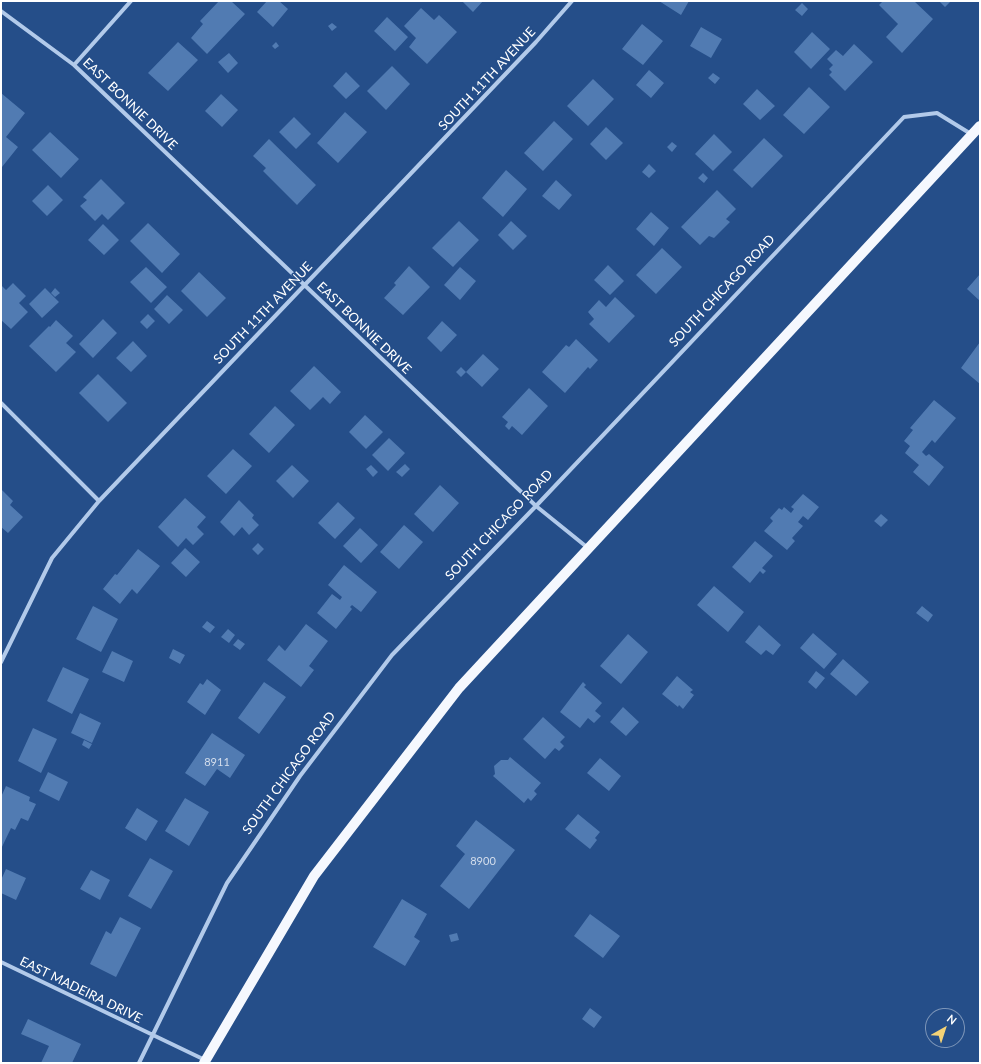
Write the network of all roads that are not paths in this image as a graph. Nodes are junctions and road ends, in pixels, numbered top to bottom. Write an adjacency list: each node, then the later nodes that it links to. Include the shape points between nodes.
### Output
1 (131, 1): 4 (street)
2 (572, 1): 7 (street, SOUTH 11TH AVENUE, via 536,42)
3 (1, 11): 4 (street, EAST BONNIE DRIVE)
4 (74, 65): 7 (street, EAST BONNIE DRIVE)
5 (980, 126): 6 (main road)
6 (972, 135): 10 (street, SOUTH CHICAGO ROAD, via 937,113 904,117); 11 (main road)
7 (304, 284): 9 (street, SOUTH 11TH AVENUE); 10 (street, EAST BONNIE DRIVE)
8 (1, 403): 9 (street)
9 (99, 501): 12 (street, SOUTH 11TH AVENUE, via 52,558)
10 (536, 506): 11 (street, EAST BONNIE DRIVE); 14 (street, SOUTH CHICAGO ROAD, via 392,654 300,776 227,883)
11 (588, 548): 15 (main road, via 459,688 314,876)
12 (1, 662)
13 (1, 962): 14 (street, EAST MADEIRA DRIVE)
14 (153, 1036): 15 (street, EAST MADEIRA DRIVE); 16 (street, SOUTH CHICAGO ROAD)
15 (204, 1061)
16 (139, 1063)

